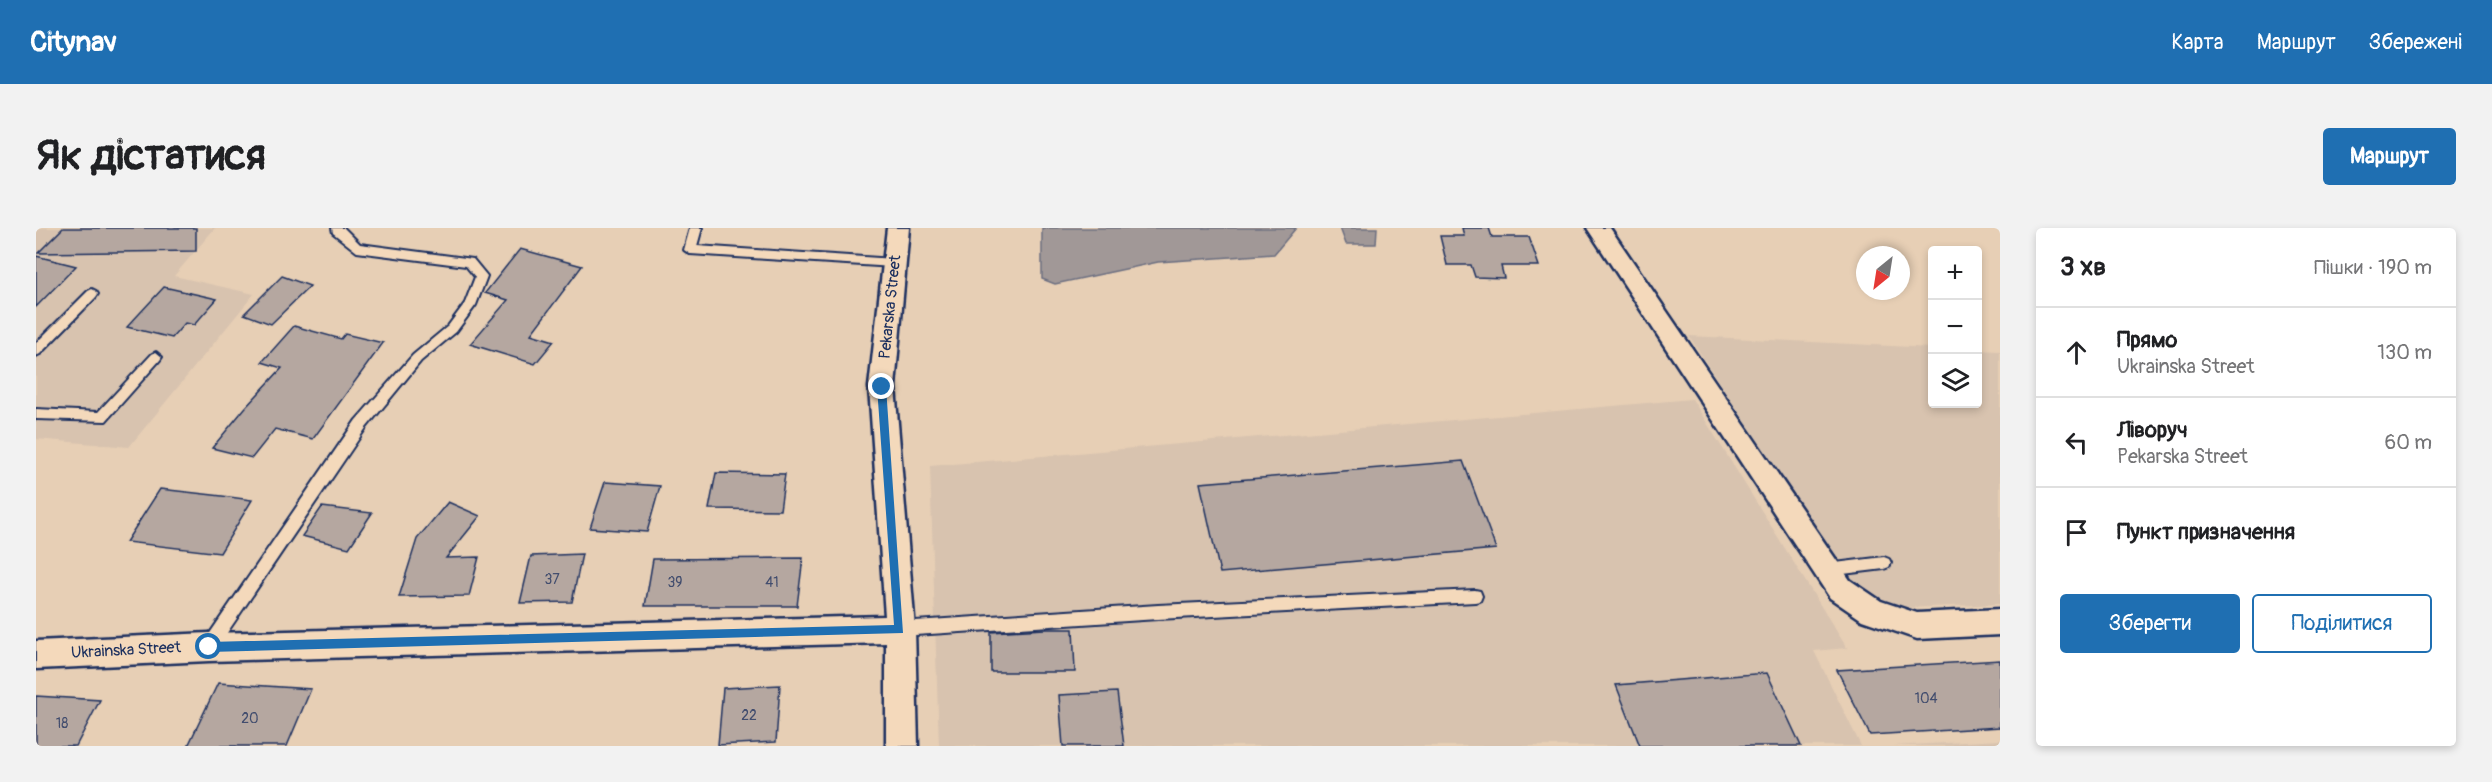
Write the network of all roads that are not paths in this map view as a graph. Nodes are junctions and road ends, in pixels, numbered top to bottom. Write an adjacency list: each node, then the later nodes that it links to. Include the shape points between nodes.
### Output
1 (338, 228): 15 (lane, via 357,248 469,262 481,276 470,305 452,329 417,358 362,424)
2 (696, 228): 5 (lane, via 690,250)
3 (898, 228): 5 (street, Pekarska Street)
4 (1598, 228): 11 (street)
5 (894, 263): 14 (street, Pekarska Street, via 882,387)
6 (92, 294): 7 (lane)
7 (36, 351)
8 (156, 357): 9 (lane, via 101,417)
9 (36, 414)
10 (1884, 563): 11 (lane)
11 (1827, 570): 13 (street, via 1840,589 1872,611 1917,626)
12 (1475, 596): 14 (lane)
13 (2000, 622)
14 (900, 629): 15 (street, Ukrainska Street); 17 (street, Pekarska Street)
15 (209, 647): 16 (street, Ukrainska Street)
16 (36, 655)
17 (902, 746)

